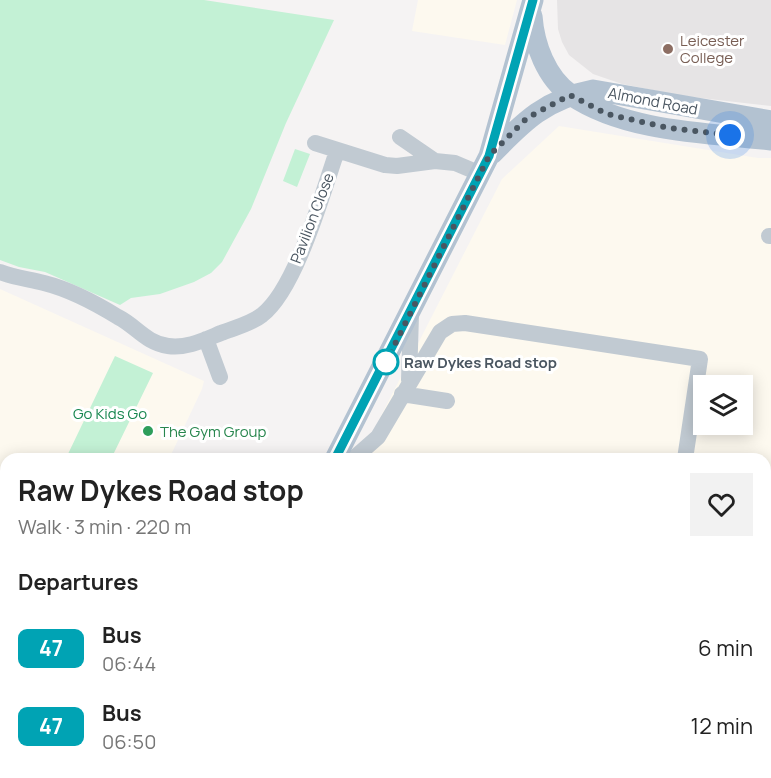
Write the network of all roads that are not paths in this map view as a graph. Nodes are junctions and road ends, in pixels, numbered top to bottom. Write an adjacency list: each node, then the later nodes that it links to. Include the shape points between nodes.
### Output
1 (532, 5): 2 (main road, Almond Road, via 533,33 539,52); 9 (main road)
2 (570, 95): 3 (main road, Almond Road, via 593,90 612,92); 5 (main road, Almond Road, via 607,114 669,128); 9 (main road, Almond Road, via 527,118)
3 (771, 121)
4 (400, 138): 8 (street)
5 (771, 140)
6 (315, 143): 7 (street)
7 (337, 151): 8 (street, via 397,166); 12 (street, Pavilion Close, via 298,260 273,303 262,315)
8 (435, 161): 9 (street)
9 (485, 165): 11 (main road)
10 (0, 272): 12 (street, Pavilion Close, via 45,283 82,299 119,317 157,343 181,346)
11 (411, 315): 14 (street); 16 (main road)
12 (206, 339): 13 (street)
13 (220, 377)
14 (406, 387): 15 (street); 17 (street, via 378,437); 18 (street, via 440,332 459,323 700,359)
15 (447, 401)
16 (338, 453)
17 (360, 453)
18 (686, 453)

